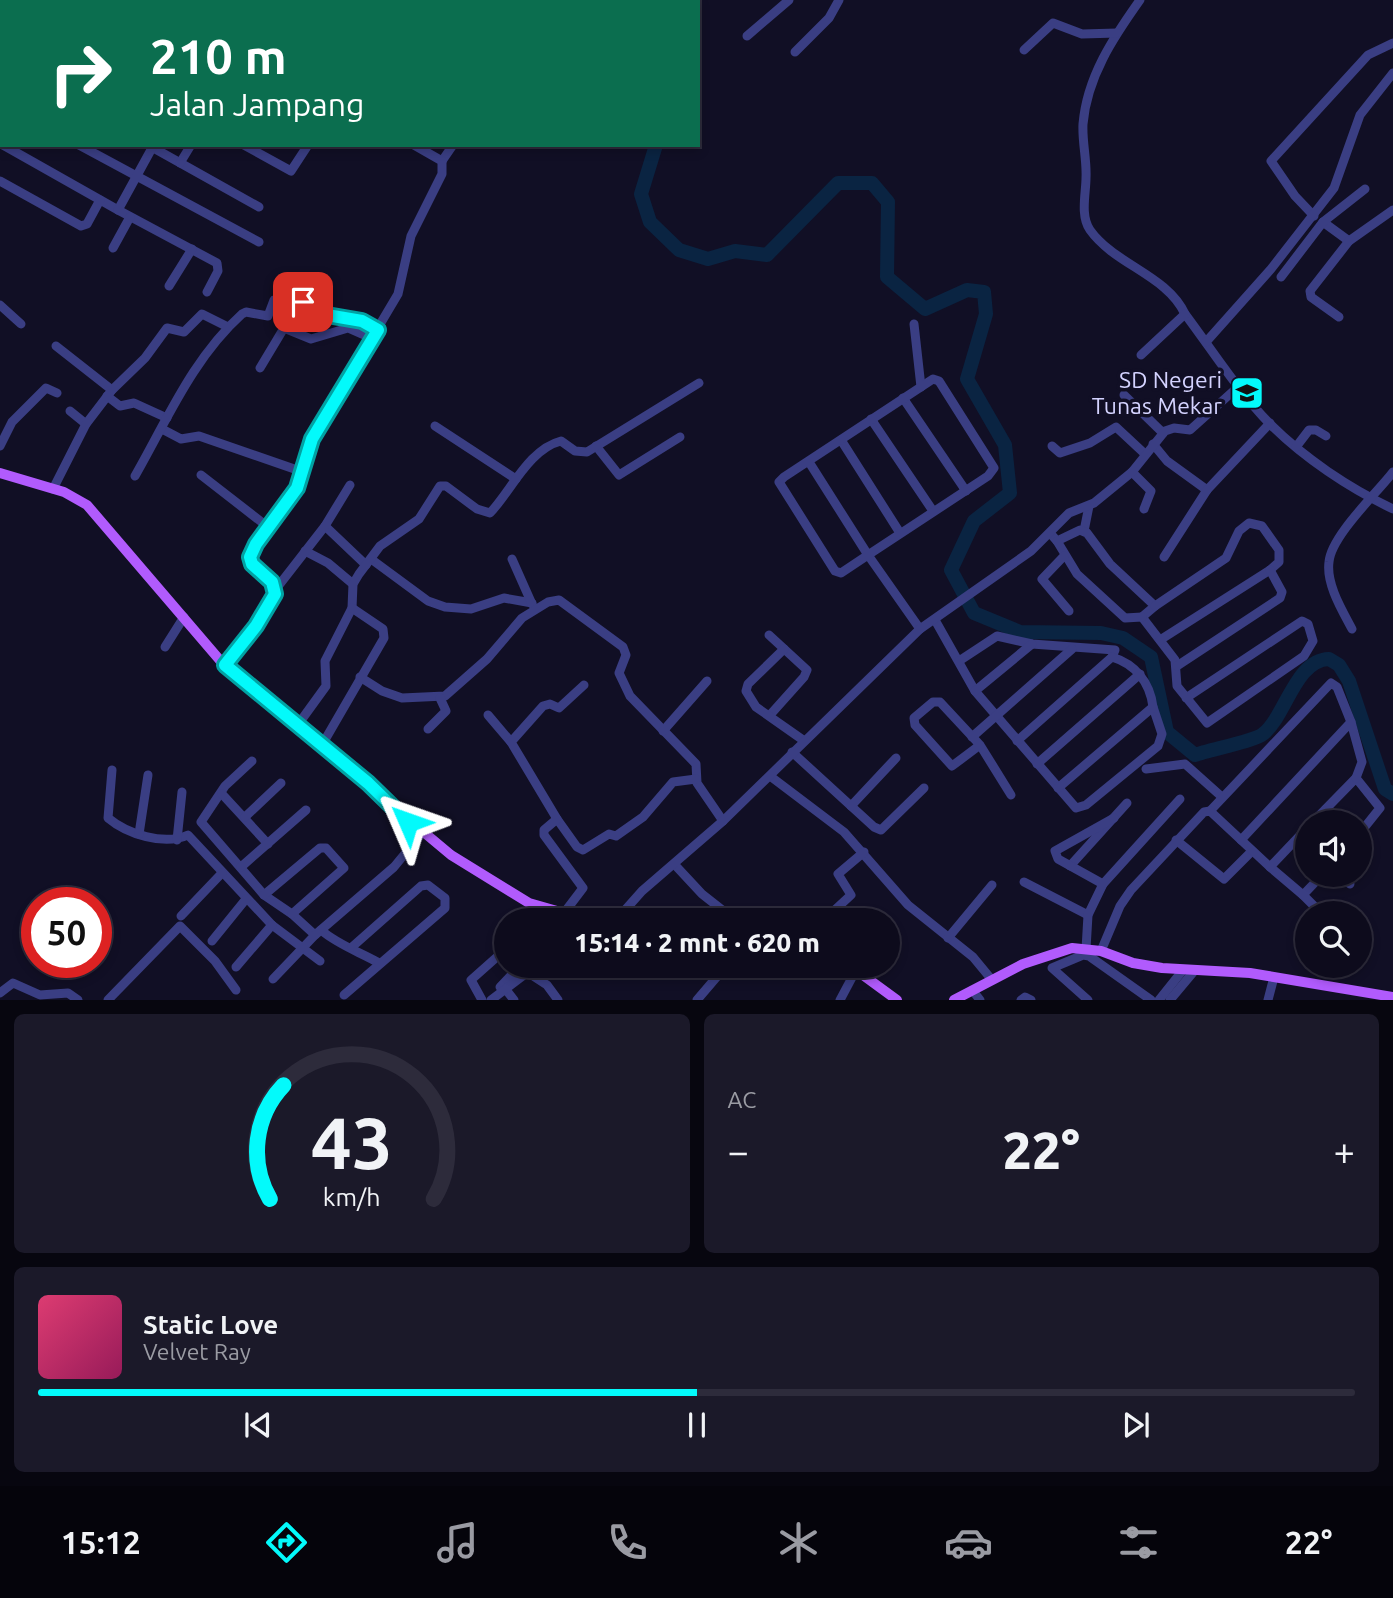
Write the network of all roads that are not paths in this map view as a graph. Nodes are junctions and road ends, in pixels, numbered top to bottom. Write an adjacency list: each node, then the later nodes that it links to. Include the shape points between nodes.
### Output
1 (789, 0): 4 (street)
2 (839, 0): 9 (street, via 829,18)
3 (1140, 0): 5 (street)
4 (775, 3): 6 (street)
5 (1117, 33): 8 (street, via 1082,34 1053,23); 42 (street, via 1094,76 1086,104 1086,220 1089,229 1116,255 1173,295)
6 (747, 36)
7 (1393, 43): 31 (street, via 1368,55 1271,161)
8 (1024, 50)
9 (795, 52)
10 (1393, 73): 31 (street, via 1360,114 1339,179)
11 (7, 147): 27 (street)
12 (83, 147): 24 (street)
13 (150, 147): 24 (street)
14 (152, 147): 23 (street)
15 (190, 147): 23 (street)
16 (247, 147): 21 (street)
17 (268, 147): 21 (street)
18 (307, 147): 21 (street, via 293,171)
19 (418, 147): 22 (street)
20 (452, 147): 22 (street)
21 (263, 156)
22 (442, 161): 47 (street, via 442,174 411,236 398,294)
23 (180, 163): 28 (street)
24 (137, 176): 29 (street); 35 (street)
25 (0, 181): 27 (street, via 81,226 87,224)
26 (1365, 189): 33 (street)
27 (100, 200): 29 (street)
28 (259, 207)
29 (118, 210): 32 (street)
30 (1393, 210): 34 (street)
31 (1314, 216): 49 (street)
32 (130, 217): 36 (street); 37 (street)
33 (1323, 222): 34 (street); 38 (street)
34 (1349, 241): 43 (street, via 1309,295)
35 (259, 242)
36 (113, 248)
37 (192, 249): 39 (street); 40 (street, via 219,265)
38 (1281, 277)
39 (169, 286)
40 (207, 292)
41 (0, 305): 44 (street)
42 (1185, 314): 49 (street); 51 (street)
43 (1339, 317)
44 (21, 324)
45 (914, 324): 55 (street)
46 (228, 327): 47 (street, via 246,312 268,316 274,300 289,297 327,315 362,321); 57 (street, via 202,314 183,333 168,327 145,358); 61 (street, via 196,368)
47 (378, 330): 48 (street)
48 (373, 339): 52 (street, via 348,328 311,339 284,328); 78 (street, via 312,439)
49 (1206, 342): 54 (street)
50 (56, 346): 57 (street)
51 (1141, 355)
52 (260, 368)
53 (699, 383): 73 (street)
54 (1240, 386): 63 (street); 67 (street, via 1192,429)
55 (920, 387): 59 (street); 88 (street, via 933,379 939,381 994,466)
56 (57, 393): 72 (street, via 46,388 12,422)
57 (109, 393): 61 (street, via 120,406 134,403); 64 (street)
58 (1124, 395): 67 (street)
59 (904, 398): 62 (street); 88 (street)
60 (70, 411): 64 (street)
61 (167, 418): 66 (street)
62 (871, 419): 70 (street); 93 (street)
63 (1270, 423): 75 (street); 87 (street)
64 (86, 424): 86 (street)
65 (436, 426): 84 (street)
66 (162, 429): 78 (street, via 181,439 199,436 229,444); 83 (street)
67 (1163, 433): 71 (street)
68 (680, 436): 73 (street, via 619,475)
69 (1326, 436): 75 (street, via 1309,430)
70 (841, 440): 77 (street); 97 (street)
71 (1153, 444): 76 (street); 87 (street, via 1167,461)
72 (0, 446)
73 (596, 446): 84 (street, via 581,453 565,442 556,442)
74 (1052, 446): 76 (street, via 1059,453 1090,443 1116,427)
75 (1296, 447): 89 (street)
76 (1145, 454): 79 (street)
77 (809, 462): 101 (street); 101 (street, via 784,477 779,486 836,572)
78 (303, 472): 95 (street)
79 (1132, 472): 90 (street); 91 (street, via 1151,491)
80 (1393, 472): 89 (street)
81 (1, 475): 86 (main road)
82 (201, 475): 95 (street)
83 (135, 476)
84 (516, 479): 105 (street, via 488,513 441,485 419,519 380,546)
85 (350, 485): 94 (street)
86 (53, 489): 113 (main road, via 77,498 97,514)
87 (1207, 490): 103 (street)
88 (966, 491): 93 (street)
89 (1371, 499): 92 (street); 117 (street, via 1336,545 1328,564)
90 (1089, 506): 96 (street); 98 (street, via 1069,513)
91 (1144, 509)
92 (1393, 509)
93 (933, 511): 97 (street)
94 (325, 526): 100 (street); 105 (street)
95 (268, 527): 108 (street, via 250,560)
96 (1084, 531): 99 (street); 110 (street, via 1101,555)
97 (900, 533): 101 (street)
98 (1050, 533): 99 (street); 115 (street)
99 (1057, 541): 102 (street)
100 (305, 551): 107 (street); 108 (street)
101 (868, 555): 116 (street)
102 (1064, 556): 112 (street, via 1042,579); 114 (street, via 1116,611 1125,618)
103 (1164, 557)
104 (512, 559): 109 (street)
105 (369, 562): 107 (street); 109 (street, via 445,607 471,609 504,598)
106 (1270, 570): 110 (street, via 1279,562 1279,550 1262,526 1249,523 1239,530 1226,558); 119 (street); 127 (street, via 1282,596)
107 (353, 584): 111 (street)
108 (276, 589): 126 (street, via 263,616)
109 (533, 606): 133 (street, via 487,659); 142 (street, via 559,600 623,647 626,655 619,673 623,684)
110 (1155, 606): 114 (street)
111 (352, 608): 129 (street, via 384,634); 140 (street, via 325,661 326,687)
112 (1069, 611)
113 (184, 617): 121 (street); 126 (main road)
114 (1142, 617): 119 (street)
115 (935, 620): 116 (street); 125 (street)
116 (920, 629): 144 (street)
117 (1352, 629)
118 (769, 635): 122 (street)
119 (1160, 640): 127 (street)
120 (1032, 645): 123 (street); 125 (street, via 997,636); 132 (street)
121 (165, 648)
122 (784, 649): 137 (street, via 806,667 806,673); 137 (street, via 746,687 751,701)
123 (1072, 649): 124 (street, via 1113,649); 138 (street)
124 (1112, 657): 128 (street); 145 (street)
125 (959, 661): 132 (street)
126 (225, 665): 140 (main road)
127 (1177, 666): 134 (street, via 1175,681)
128 (1140, 674): 135 (street); 152 (street)
129 (360, 677): 133 (street, via 402,698); 147 (street)
130 (707, 681): 142 (street)
131 (584, 685): 146 (street, via 559,708 543,706)
132 (975, 691): 138 (street)
133 (440, 698): 141 (street, via 446,711)
134 (1186, 698): 134 (street, via 1203,720 1211,723 1304,656 1313,641 1308,624 1302,621)
135 (1153, 707): 160 (street); 160 (street, via 1162,734 1158,746 1082,808 1076,808)
136 (488, 715): 146 (street)
137 (770, 715): 144 (street)
138 (995, 716): 143 (street); 145 (street)
139 (1351, 722): 157 (street, via 1362,762); 165 (street, via 1338,687 1331,683); 183 (street)
140 (297, 726): 147 (main road)
141 (428, 729)
142 (663, 731): 158 (street, via 695,763)
143 (972, 737): 148 (street); 148 (street, via 936,701 913,722 952,766)
144 (803, 740): 149 (street)
145 (1017, 741): 152 (street)
146 (511, 742): 175 (street)
147 (322, 745): 178 (main road)
148 (980, 745): 164 (street)
149 (792, 752): 156 (street); 168 (street)
150 (896, 758): 168 (street)
151 (253, 761): 163 (street)
152 (1037, 764): 160 (street)
153 (1146, 769): 165 (street, via 1185,764)
154 (112, 770): 179 (street, via 107,816)
155 (148, 775): 179 (street)
156 (770, 776): 176 (street); 187 (street)
157 (1356, 778): 170 (street); 174 (street, via 1380,808)
158 (696, 779): 175 (street, via 673,782 643,817 616,836 609,834 583,850); 176 (street)
159 (281, 783): 172 (street)
160 (1058, 788)
161 (924, 789): 168 (street, via 885,830 874,827)
162 (182, 792): 181 (street)
163 (222, 794): 172 (street); 177 (street)
164 (1011, 795)
165 (1222, 797): 171 (street)
166 (1180, 799): 194 (street)
167 (1128, 803): 173 (street)
168 (851, 806)
169 (306, 810): 185 (street)
170 (1324, 810)
171 (1210, 811): 182 (street); 183 (street)
172 (245, 817): 185 (street)
173 (1114, 818): 189 (street); 189 (street, via 1059,847 1055,855)
174 (1372, 818)
175 (557, 819): 202 (street, via 544,835 583,888)
176 (723, 821): 188 (street)
177 (201, 822): 180 (street); 190 (street)
178 (422, 833): 201 (main road, via 517,898); 210 (street, via 386,875)
179 (139, 834): 181 (street)
180 (188, 835): 181 (street); 192 (street)
181 (177, 840)
182 (1176, 840): 186 (street, via 1224,880); 216 (street, via 1120,906)
183 (1241, 840): 186 (street)
184 (1295, 841): 191 (street)
185 (268, 844): 190 (street)
186 (1252, 851): 191 (street)
187 (863, 852): 205 (street, via 838,874 851,895); 211 (street, via 901,898)
188 (675, 865): 203 (street, via 642,891); 204 (street)
189 (1070, 866): 194 (street)
190 (241, 867): 197 (street)
191 (1270, 867): 198 (street)
192 (222, 873): 199 (street); 207 (street)
193 (1024, 882): 208 (street)
194 (1103, 884): 208 (street)
195 (992, 885): 211 (street)
196 (1311, 887): 198 (street)
197 (264, 895): 206 (street); 206 (street, via 320,848 326,848 344,868)
198 (1303, 895): 200 (street)
199 (246, 899): 209 (street); 212 (street)
200 (1309, 901)
201 (548, 908)
202 (568, 908)
203 (631, 908)
204 (720, 908)
205 (837, 908)
206 (292, 914): 210 (street)
207 (181, 915)
208 (1088, 915): 214 (street)
209 (272, 925): 215 (street); 220 (street)
210 (318, 933): 213 (street); 215 (street)
211 (948, 939): 230 (street, via 973,957)
212 (212, 940)
213 (352, 947): 219 (street); 219 (street, via 421,886 445,898 445,908)
214 (1086, 949): 216 (main road); 230 (main road, via 1053,952)
215 (302, 950): 218 (street); 229 (street)
216 (1101, 951): 221 (main road, via 1133,963)
217 (494, 960): 241 (street, via 471,980)
218 (320, 961)
219 (379, 963): 234 (street)
220 (236, 967)
221 (1183, 970): 222 (main road); 252 (street)
222 (1195, 971): 223 (main road); 253 (street)
223 (1274, 977): 236 (main road); 254 (street)
224 (515, 978): 231 (street)
225 (539, 978): 243 (street)
226 (716, 978): 244 (street)
227 (852, 978): 245 (street)
228 (867, 978): 246 (main road)
229 (273, 979)
230 (992, 980): 235 (main road)
231 (504, 986): 238 (street); 242 (street)
232 (236, 990): 240 (street, via 215,961 178,926)
233 (0, 993): 239 (street, via 14,983 40,995 68,993)
234 (344, 995)
235 (976, 995): 247 (main road)
236 (1378, 997): 237 (main road)
237 (1393, 997)
238 (492, 998)
239 (78, 999)
240 (108, 999)
241 (482, 999)
242 (514, 999)
243 (558, 999)
244 (696, 999)
245 (840, 999)
246 (897, 999)
247 (957, 999)
248 (1021, 999): 249 (street)
249 (1031, 999)
250 (1088, 999): 251 (street, via 1051,970 1089,956)
251 (1151, 999)
252 (1159, 999)
253 (1170, 999)
254 (1268, 999)

